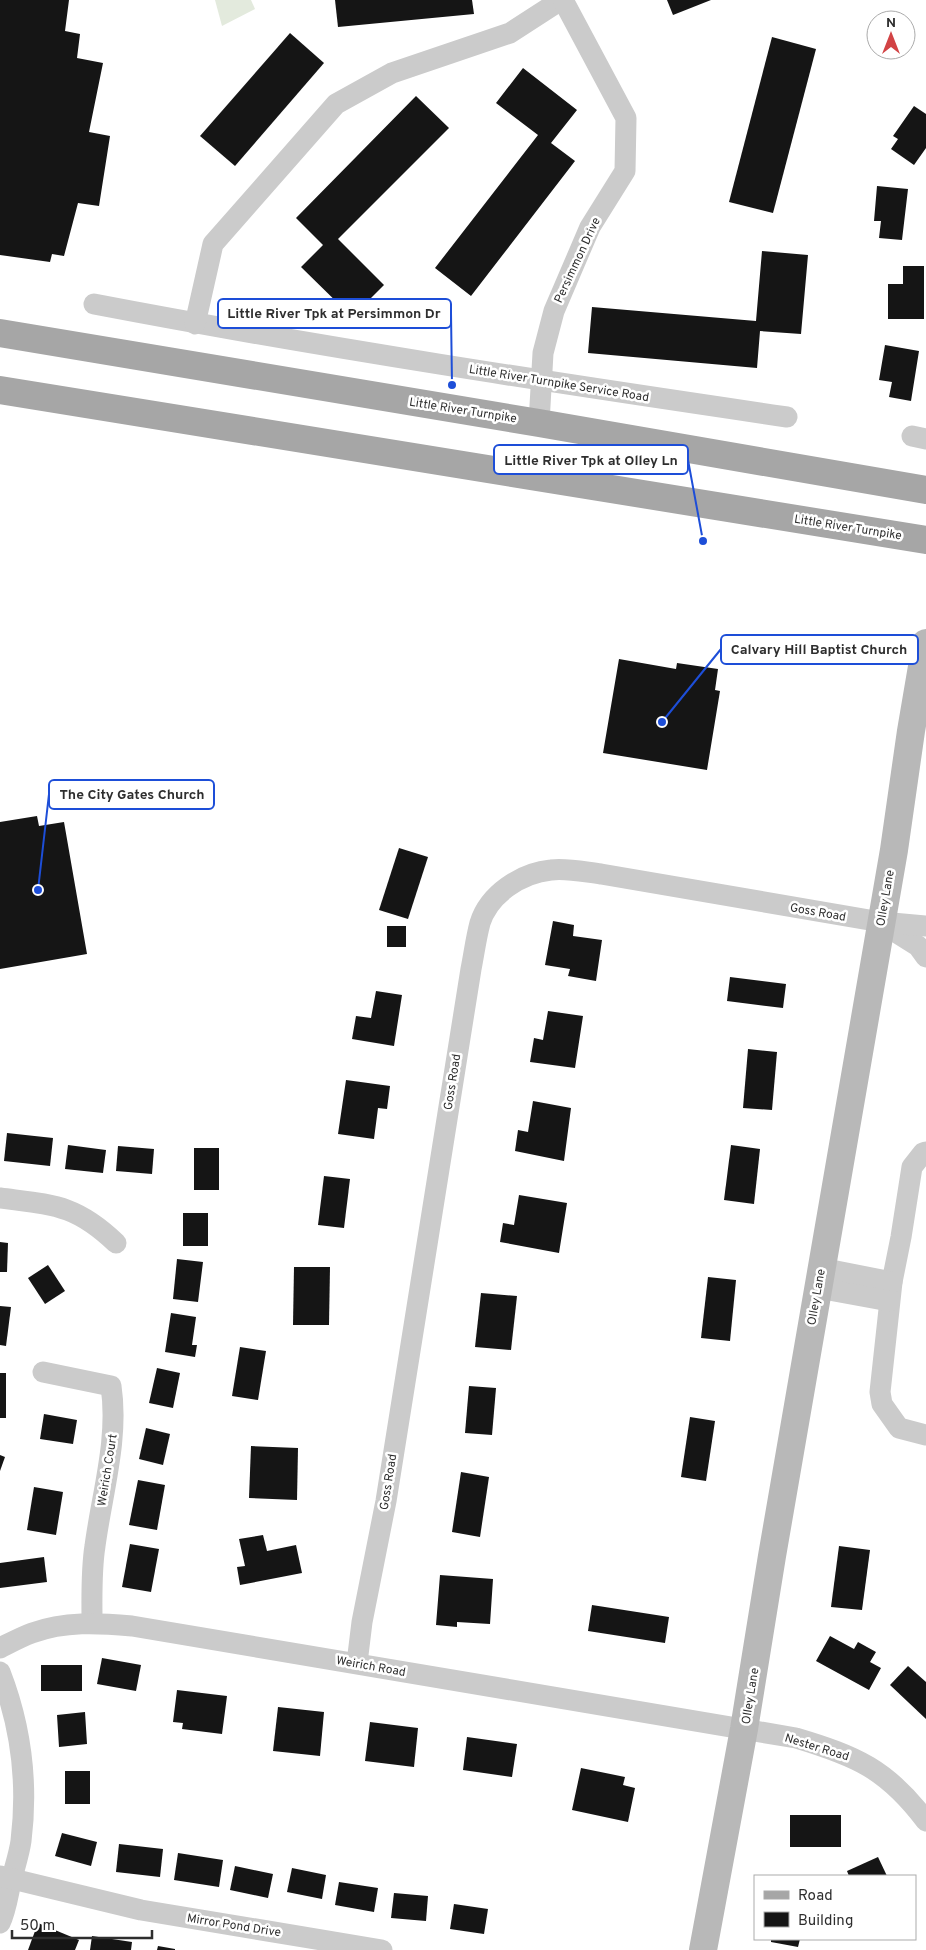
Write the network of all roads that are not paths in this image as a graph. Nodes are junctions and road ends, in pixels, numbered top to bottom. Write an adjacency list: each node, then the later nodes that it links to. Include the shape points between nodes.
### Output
1 (562, 0): 3 (street, via 510,33 392,73 336,104 213,244); 5 (street, Persimmon Drive, via 626,118 626,172 590,227 554,310 543,353)
2 (94, 304): 3 (street, Little River Turnpike Service Road)
3 (195, 324): 5 (street, Little River Turnpike Service Road)
4 (0, 333): 8 (main road, Little River Turnpike)
5 (541, 381): 7 (street, Little River Turnpike Service Road); 8 (street, Persimmon Drive)
6 (0, 390): 10 (main road, Little River Turnpike)
7 (787, 417)
8 (539, 423): 9 (main road, Little River Turnpike)
9 (926, 490)
10 (926, 540)
11 (926, 643): 12 (main road, Olley Lane)
12 (881, 922): 13 (street, Goss Road); 14 (street, via 918,946); 18 (main road, Olley Lane); 24 (street, Goss Road, via 563,870 531,874 497,895 480,922 471,969)
13 (926, 926)
14 (926, 957)
15 (926, 1152): 19 (street, via 912,1167)
16 (0, 1198): 17 (street, via 57,1206 75,1212 99,1227)
17 (116, 1243)
18 (820, 1278): 19 (street); 26 (main road, Olley Lane)
19 (890, 1291): 21 (street, via 880,1392 882,1404 899,1428)
20 (43, 1372): 22 (street, Weirich Court, via 110,1386 114,1425 94,1547)
21 (926, 1435)
22 (92, 1622): 23 (street, Weirich Road, via 32,1633); 24 (street, Weirich Road)
23 (0, 1648)
24 (357, 1663): 26 (street, Weirich Road)
25 (0, 1672): 28 (street, via 20,1745 24,1806 20,1843)
26 (744, 1728): 27 (street, Nester Road, via 796,1738 856,1759 887,1778); 31 (main road, Olley Lane)
27 (926, 1821)
28 (6, 1877): 29 (street); 30 (street, Mirror Pond Drive, via 141,1910)
29 (0, 1923)
30 (382, 1950)
31 (703, 1950)

